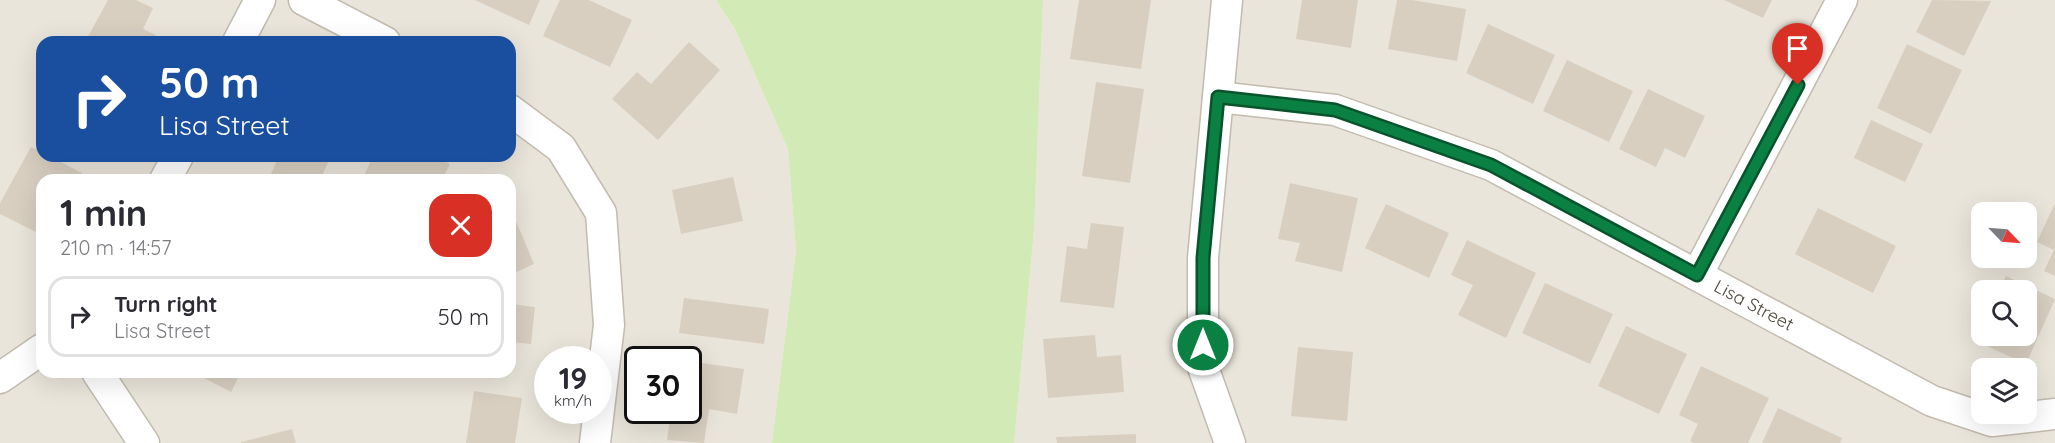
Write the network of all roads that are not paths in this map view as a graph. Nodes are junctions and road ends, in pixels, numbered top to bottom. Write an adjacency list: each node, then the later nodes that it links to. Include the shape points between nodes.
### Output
1 (260, 0): 5 (street)
2 (304, 0): 6 (street)
3 (1227, 0): 7 (street)
4 (1842, 0): 9 (street)
5 (241, 36)
6 (373, 36)
7 (1218, 97): 9 (street, Lisa Street, via 1335,110 1491,165); 16 (street, via 1203,258 1203,367)
8 (516, 114): 15 (street, via 561,148 601,213 609,324)
9 (1697, 275): 13 (street, Lisa Street, via 1932,401 1992,421)
10 (36, 353): 11 (street)
11 (0, 378)
12 (101, 378): 14 (street)
13 (2055, 414)
14 (144, 443)
15 (595, 443)
16 (1230, 443)

